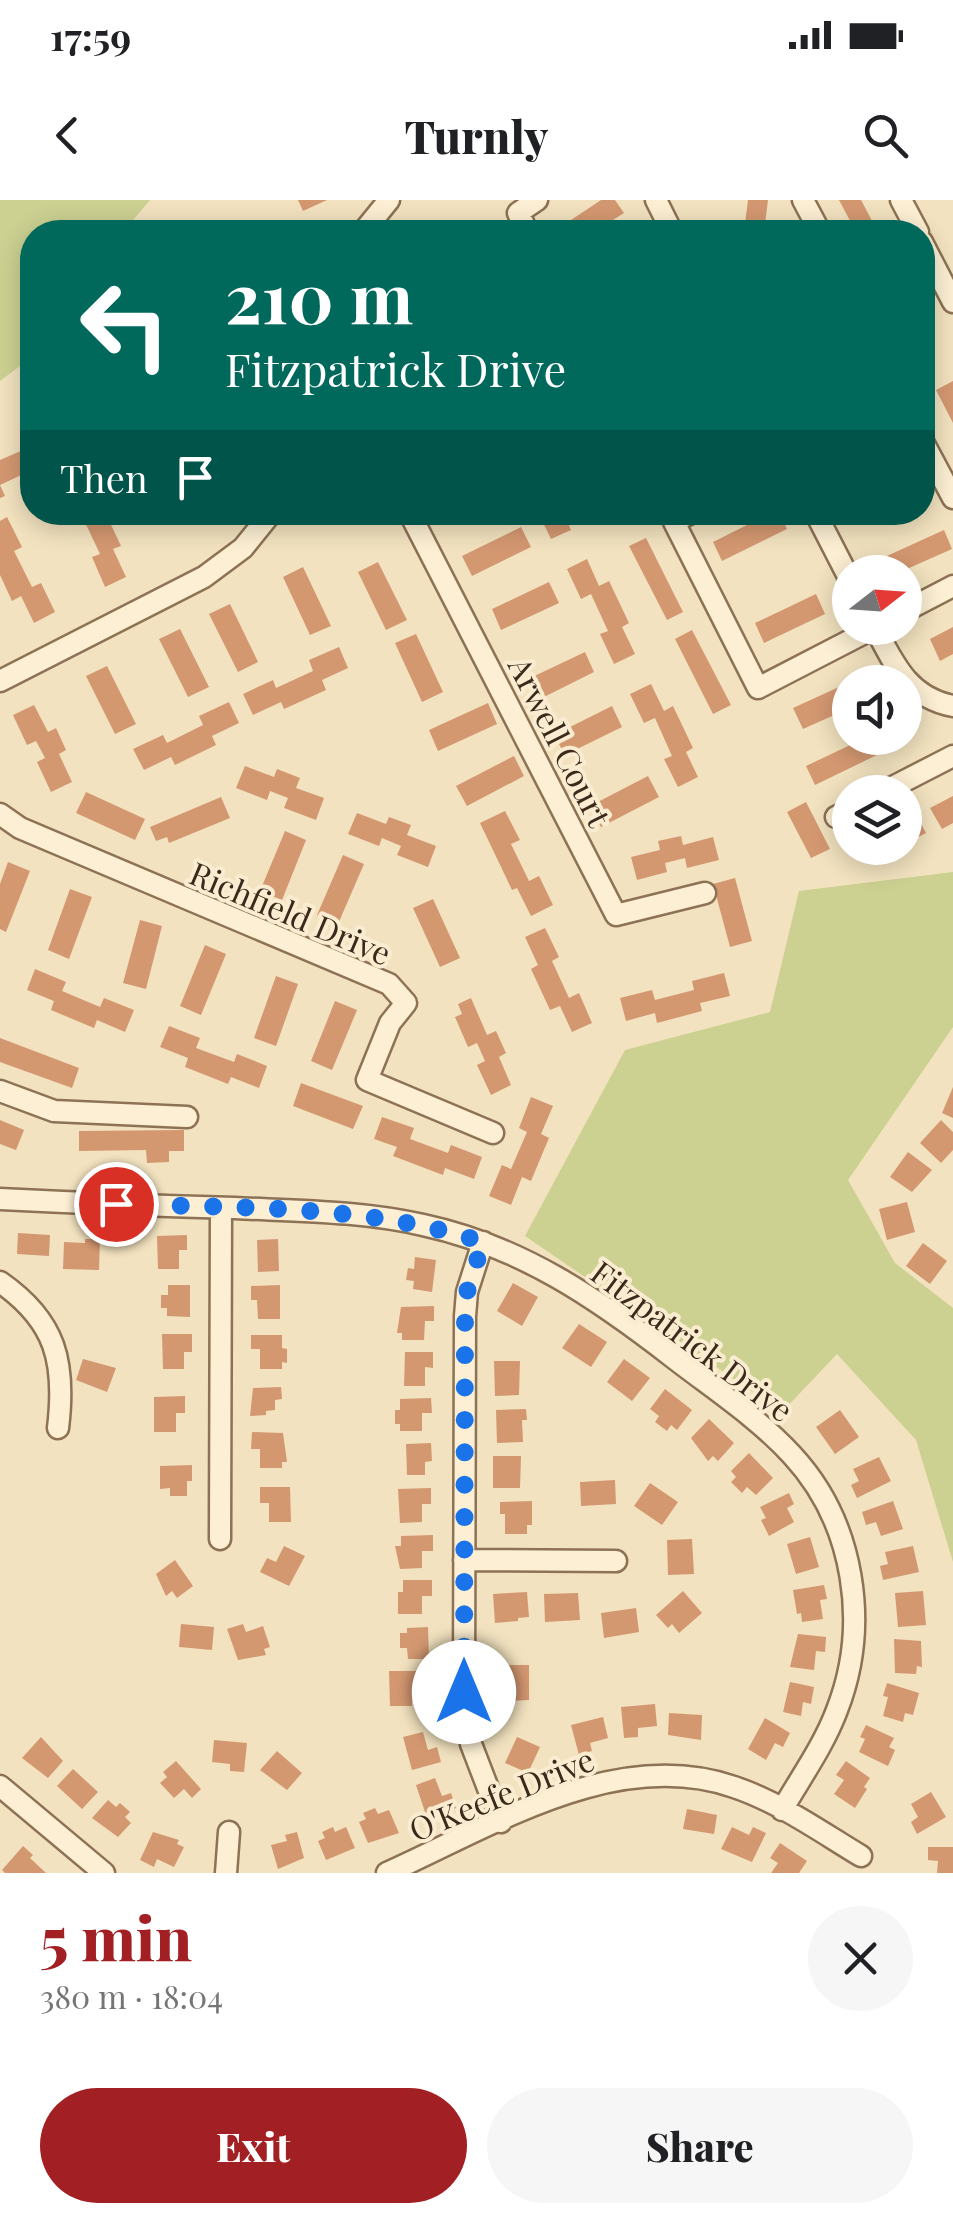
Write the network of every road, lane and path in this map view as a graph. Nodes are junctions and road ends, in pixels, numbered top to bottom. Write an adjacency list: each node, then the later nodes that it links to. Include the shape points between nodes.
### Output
1 (389, 200): 3 (street)
2 (536, 200): 4 (street, via 518,213)
3 (373, 220)
4 (522, 220)
5 (935, 264): 6 (street)
6 (950, 289)
7 (935, 464): 8 (street)
8 (953, 498)
9 (262, 525): 18 (street, via 204,577)
10 (416, 525): 23 (street, Arwell Court, via 616,915)
11 (676, 525): 16 (street, via 758,688)
12 (822, 525): 13 (street)
13 (838, 555)
14 (953, 586): 15 (street)
15 (922, 602)
16 (841, 645)
17 (883, 645): 19 (street, via 908,685)
18 (0, 680)
19 (953, 706)
20 (953, 756): 21 (street)
21 (916, 775)
22 (0, 814): 26 (street, Richfield Drive, via 388,984 406,1003 390,1023 367,1080)
23 (705, 893)
24 (0, 1091): 25 (street, via 54,1111)
25 (187, 1116)
26 (493, 1133)
27 (0, 1200): 28 (street, Fitzpatrick Drive)
28 (221, 1208): 29 (street, Fitzpatrick Drive, via 359,1214); 32 (street)
29 (483, 1242): 33 (street, via 465,1316); 36 (street, Fitzpatrick Drive, via 610,1308 778,1441 825,1501 852,1583 851,1661 829,1729)
30 (0, 1282): 31 (street, via 41,1317 56,1348)
31 (58, 1428)
32 (220, 1539)
33 (464, 1560): 34 (street); 37 (street, via 466,1718)
34 (616, 1562)
35 (0, 1786): 40 (street)
36 (782, 1810): 37 (street, O'Keefe Drive, via 718,1782 658,1775 593,1784); 39 (street, O'Keefe Drive)
37 (502, 1822): 42 (street, O'Keefe Drive)
38 (229, 1832): 41 (street)
39 (862, 1856)
40 (104, 1873)
41 (226, 1873)
42 (386, 1873)

